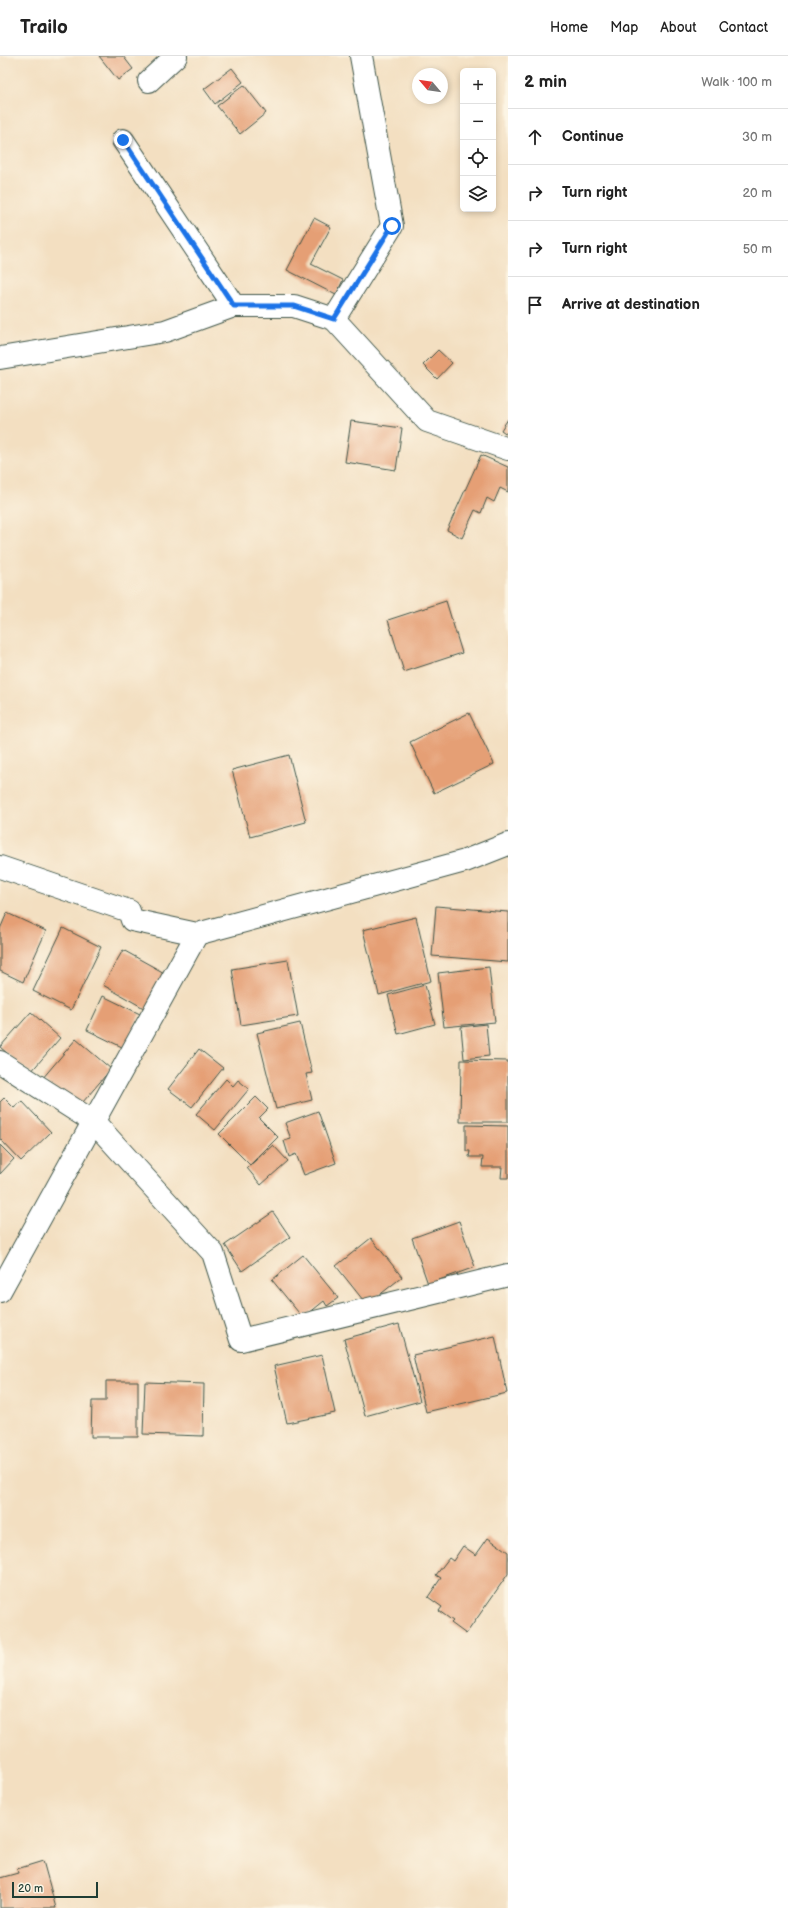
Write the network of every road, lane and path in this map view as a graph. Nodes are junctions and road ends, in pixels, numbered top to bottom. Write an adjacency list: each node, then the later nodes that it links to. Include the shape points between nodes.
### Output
1 (176, 56): 3 (street)
2 (361, 56): 6 (street, via 392,226)
3 (149, 81)
4 (123, 140): 5 (street)
5 (234, 306): 6 (street, via 294,306); 7 (street, via 165,331)
6 (334, 319): 8 (street, via 427,421)
7 (0, 358)
8 (508, 449)
9 (508, 844): 11 (street, via 465,861)
10 (0, 867): 11 (street, via 129,911 132,920)
11 (197, 934): 13 (street)
12 (0, 1062): 13 (street)
13 (94, 1122): 14 (street, via 213,1253 241,1340); 15 (street)
14 (508, 1275)
15 (0, 1291)

